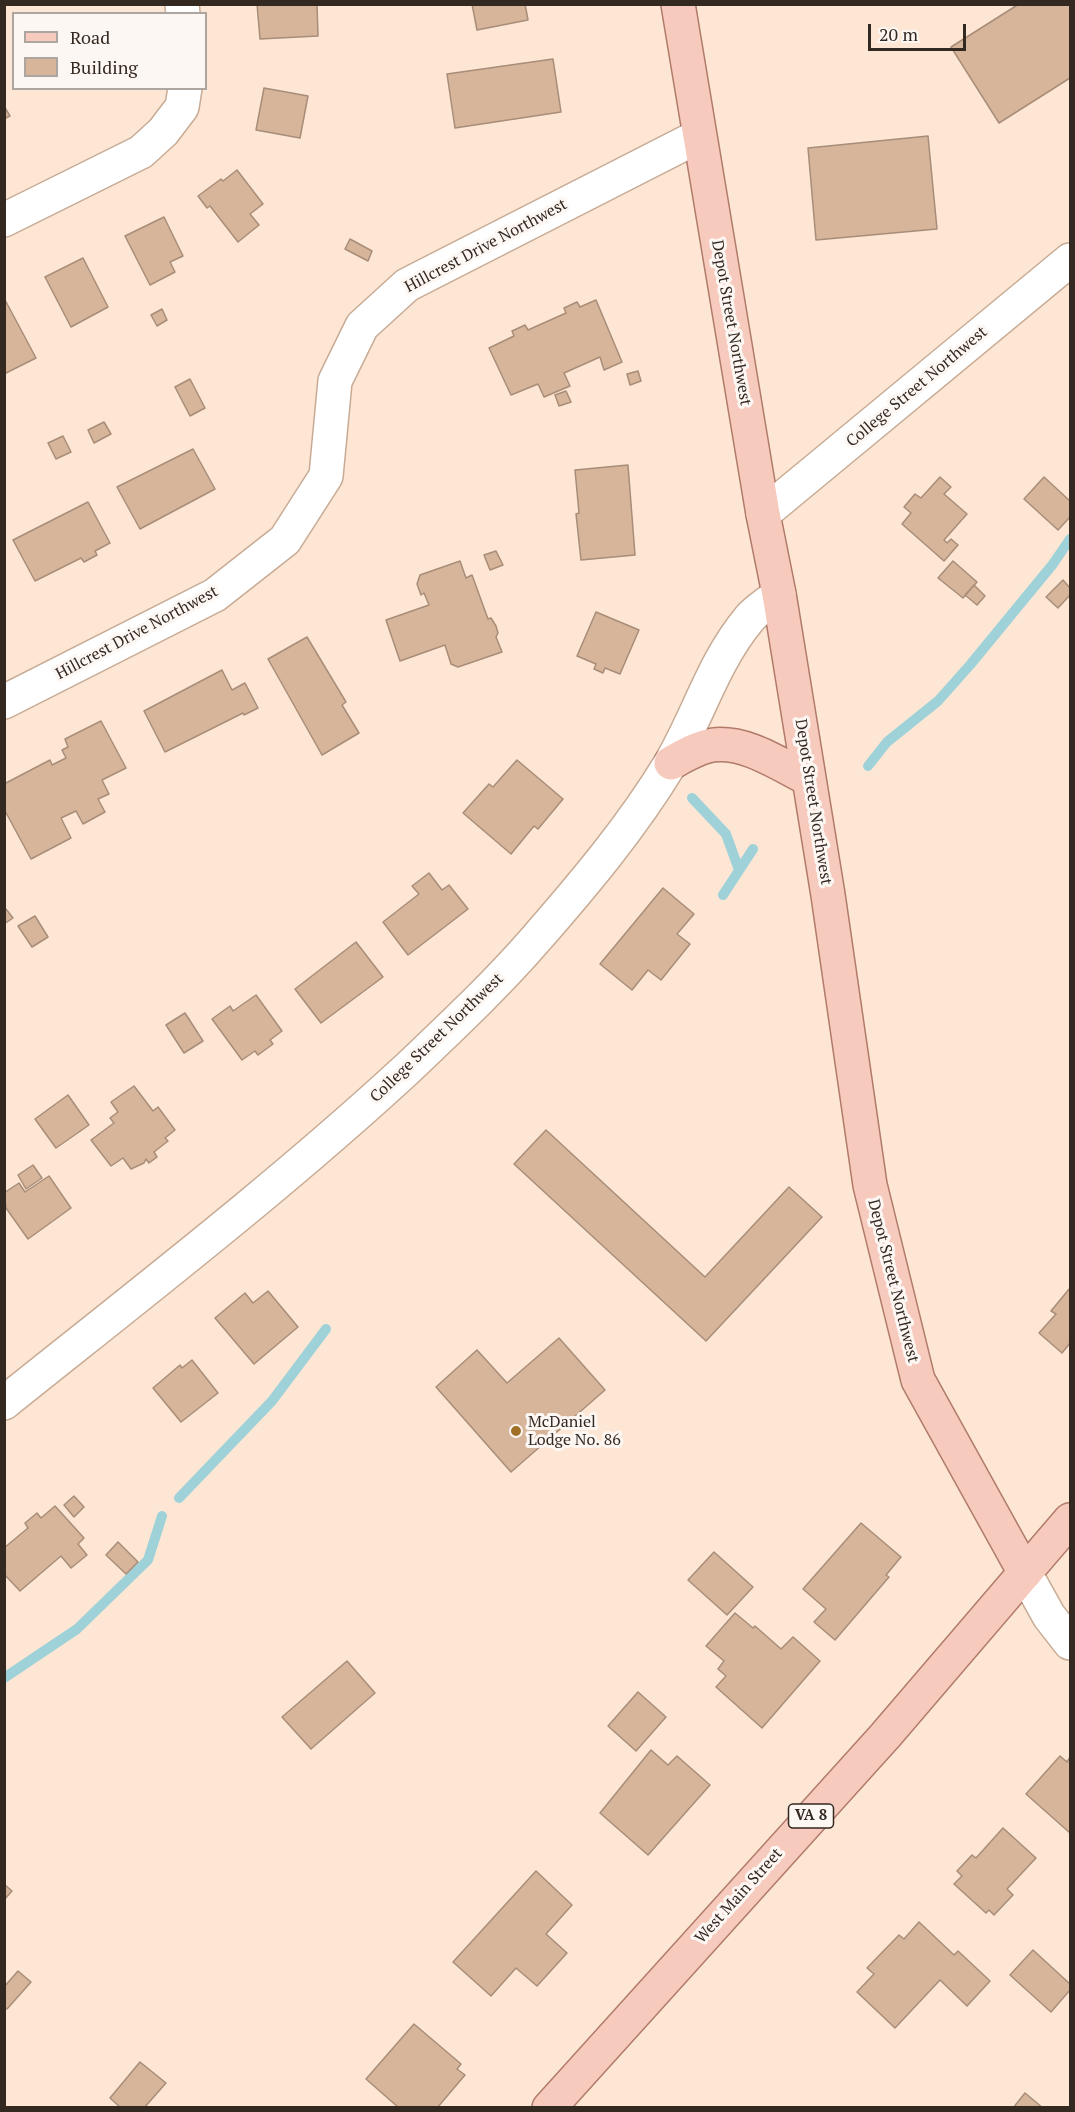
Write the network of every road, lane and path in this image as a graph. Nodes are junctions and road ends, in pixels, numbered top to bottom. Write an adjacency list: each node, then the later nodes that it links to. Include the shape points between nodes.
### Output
1 (678, 4): 3 (main road, Depot Street Northwest)
2 (185, 90): 4 (street, via 182,106 163,132 141,152)
3 (699, 136): 6 (main road, Depot Street Northwest); 8 (street, Hillcrest Drive Northwest, via 407,285 362,326 335,381 326,476 285,540 215,595)
4 (4, 220)
5 (1071, 260): 6 (street, College Street Northwest)
6 (763, 514): 7 (main road, Depot Street Northwest)
7 (780, 594): 9 (street, College Street Northwest, via 750,617 723,657); 10 (main road, Depot Street Northwest)
8 (4, 702)
9 (670, 763): 10 (main road, via 697,749 730,745 747,748); 11 (street, College Street Northwest, via 589,876 478,1002 348,1124)
10 (809, 779): 13 (main road, Depot Street Northwest, via 870,1185 918,1380)
11 (4, 1403)
12 (1071, 1521): 13 (main road, West Main Street / VA 8)
13 (1025, 1573): 14 (street, via 1049,1616); 15 (main road, West Main Street / VA 8, via 885,1736)
14 (1071, 1643)
15 (549, 2108)

